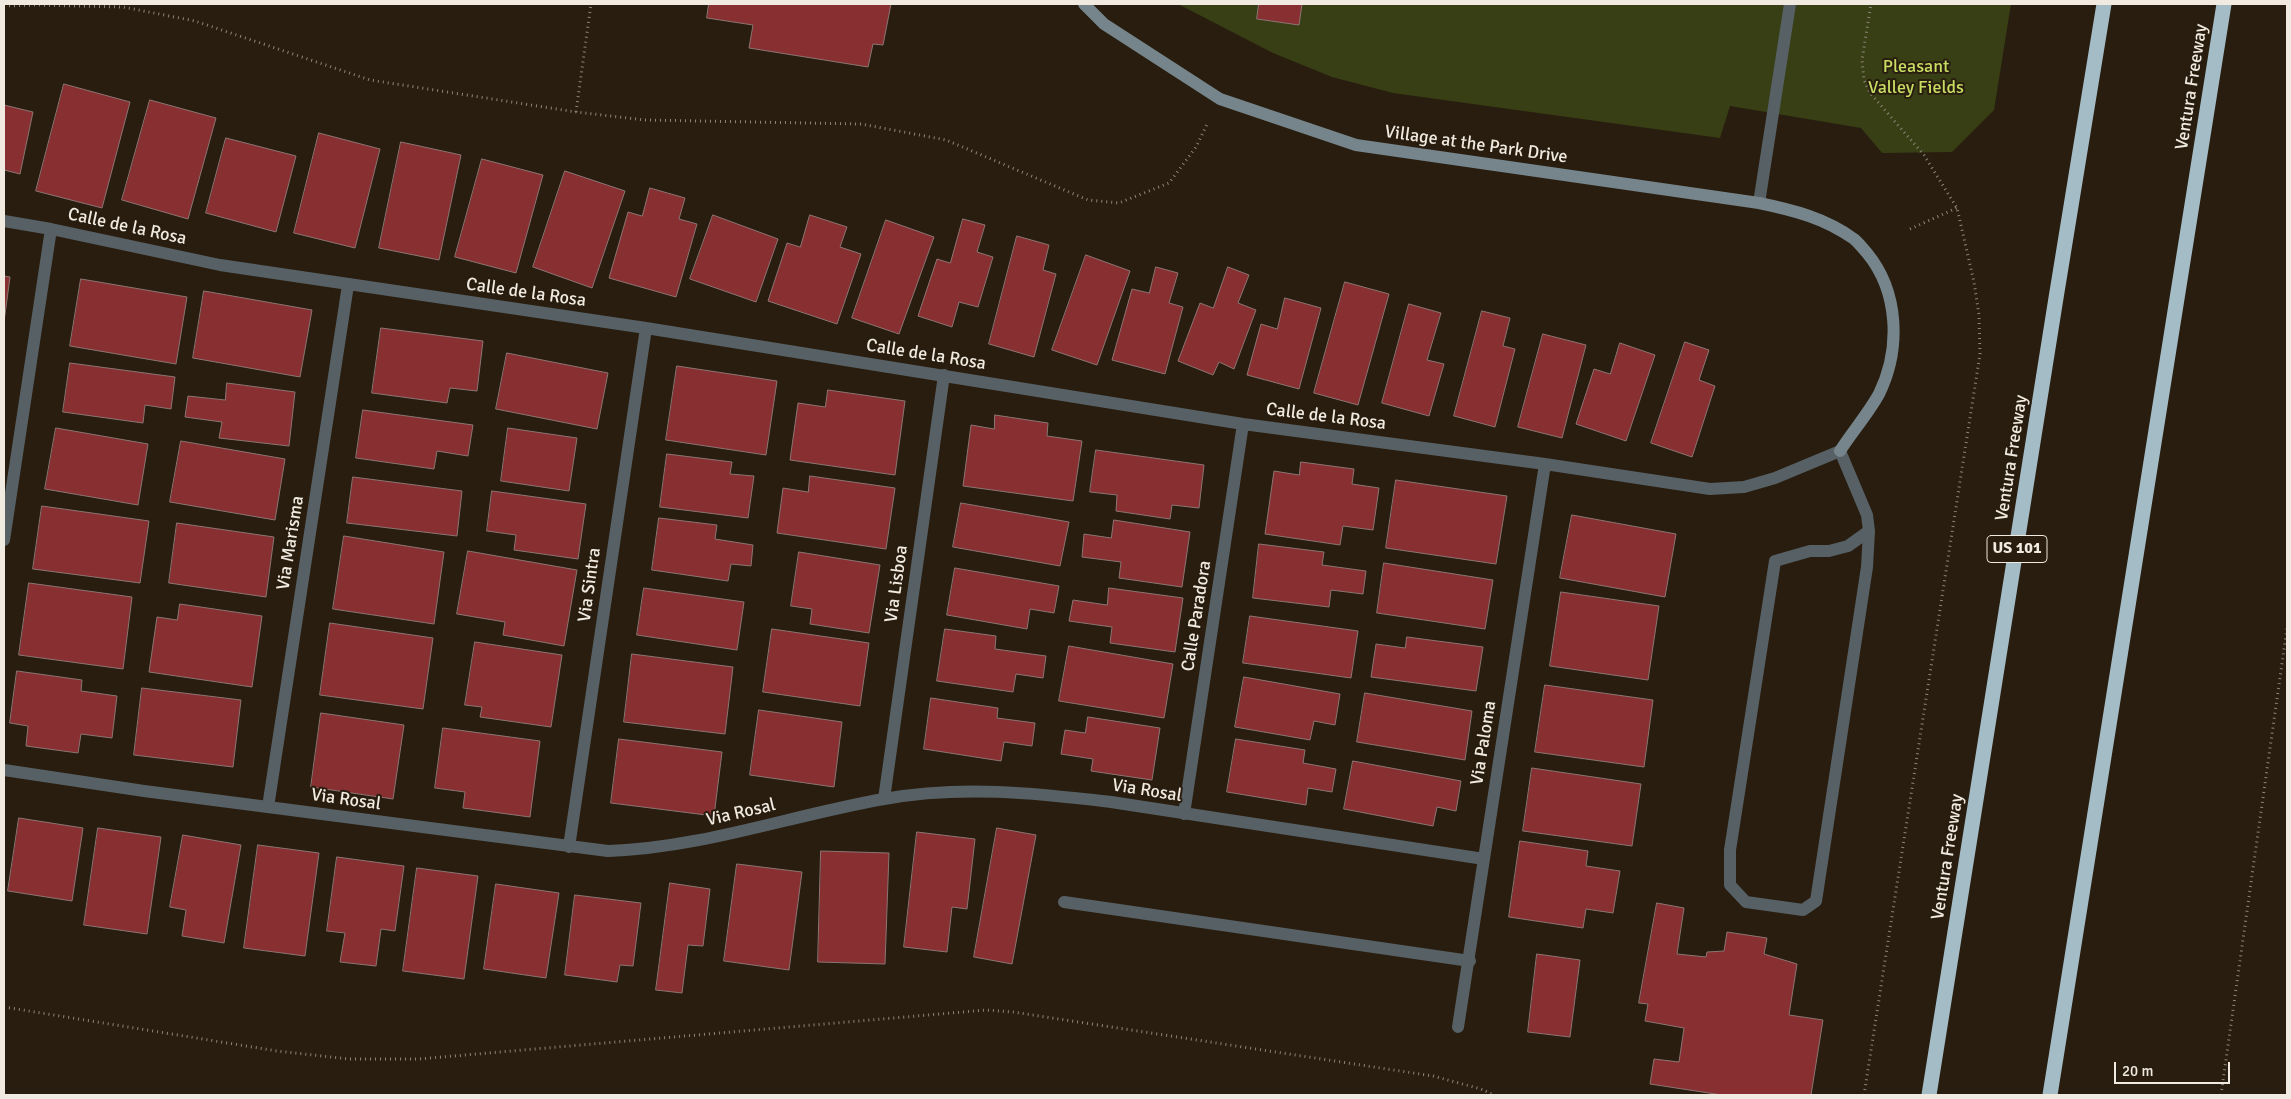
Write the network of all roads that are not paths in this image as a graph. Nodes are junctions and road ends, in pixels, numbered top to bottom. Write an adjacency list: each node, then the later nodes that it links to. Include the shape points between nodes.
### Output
1 (1084, 4): 5 (street, Village at the Park Drive, via 1104,24 1220,99 1356,145)
2 (1790, 4): 5 (street)
3 (2104, 4): 25 (highway, Ventura Freeway / US 101)
4 (2224, 4): 26 (highway, Ventura Freeway)
5 (1759, 203): 12 (street, Village at the Park Drive, via 1800,212 1830,224 1856,240 1878,267 1891,300 1894,330 1891,360 1878,394)
6 (4, 221): 7 (street, Calle de la Rosa)
7 (51, 229): 8 (street, Calle de la Rosa, via 220,265); 15 (street)
8 (348, 285): 9 (street, Calle de la Rosa); 18 (street, Via Marisma)
9 (646, 328): 10 (street, Calle de la Rosa); 20 (street, Via Sintra)
10 (944, 375): 11 (street, Calle de la Rosa); 17 (street, Via Lisboa)
11 (1244, 424): 13 (street, Calle de la Rosa); 19 (street, Calle Paradora)
12 (1840, 451): 13 (street, Calle de la Rosa, via 1768,480 1744,487 1710,489); 14 (street, via 1867,515)
13 (1545, 464): 21 (street, Via Paloma)
14 (1869, 531): 14 (street, via 1848,546 1810,551 1775,561 1730,850 1730,885 1746,902 1803,910 1816,901 1867,567)
15 (4, 540)
16 (4, 770): 18 (street, Via Rosal)
17 (884, 799): 19 (street, Via Rosal, via 936,792 990,791 1050,795); 20 (street, Via Rosal, via 645,850)
18 (268, 807): 20 (street, Via Rosal)
19 (1184, 814): 21 (street, Via Rosal)
20 (569, 847)
21 (1484, 859): 23 (street, Via Paloma)
22 (1064, 902): 23 (street)
23 (1470, 961): 24 (street, Via Paloma)
24 (1458, 1027)
25 (1929, 1095)
26 (2050, 1095)

